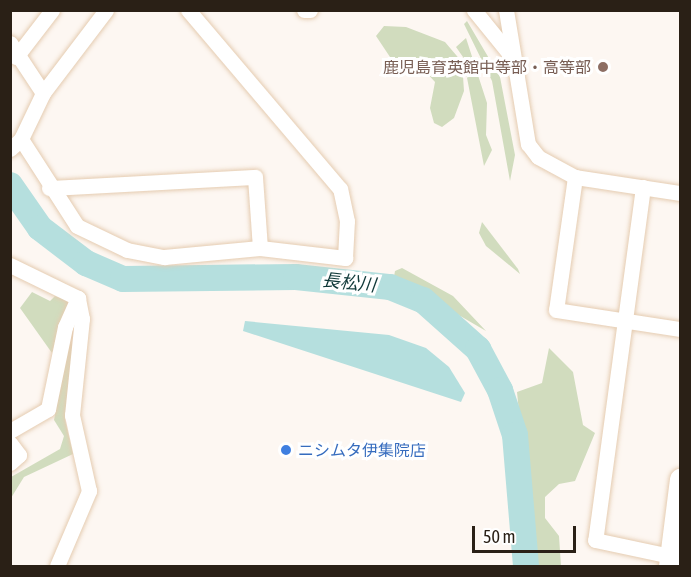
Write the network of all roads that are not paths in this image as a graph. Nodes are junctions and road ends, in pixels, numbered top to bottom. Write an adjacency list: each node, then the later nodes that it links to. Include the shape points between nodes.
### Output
1 (52, 10): 8 (street)
2 (106, 10): 10 (street)
3 (188, 10): 16 (street, via 339,189 347,221 345,258)
4 (304, 10): 5 (street)
5 (310, 10)
6 (474, 10): 9 (street)
7 (506, 10): 9 (street)
8 (13, 50): 10 (street)
9 (514, 59): 12 (street, via 528,144 552,168)
10 (43, 93): 11 (street)
11 (16, 144): 14 (street)
12 (575, 177): 13 (street); 19 (street, via 556,310)
13 (643, 188): 15 (street); 19 (street)
14 (49, 189): 16 (street, via 77,226 127,250 164,257); 16 (street, via 255,177)
15 (681, 193)
16 (260, 248)
17 (10, 265): 18 (street)
18 (78, 298): 21 (street, via 65,327 48,409); 26 (street, via 82,319 72,415 89,491)
19 (625, 320): 20 (street); 25 (street, via 595,540)
20 (681, 328)
21 (10, 431)
22 (10, 443): 23 (street, via 19,455)
23 (10, 463)
24 (681, 479): 25 (street)
25 (669, 561)
26 (57, 567)

